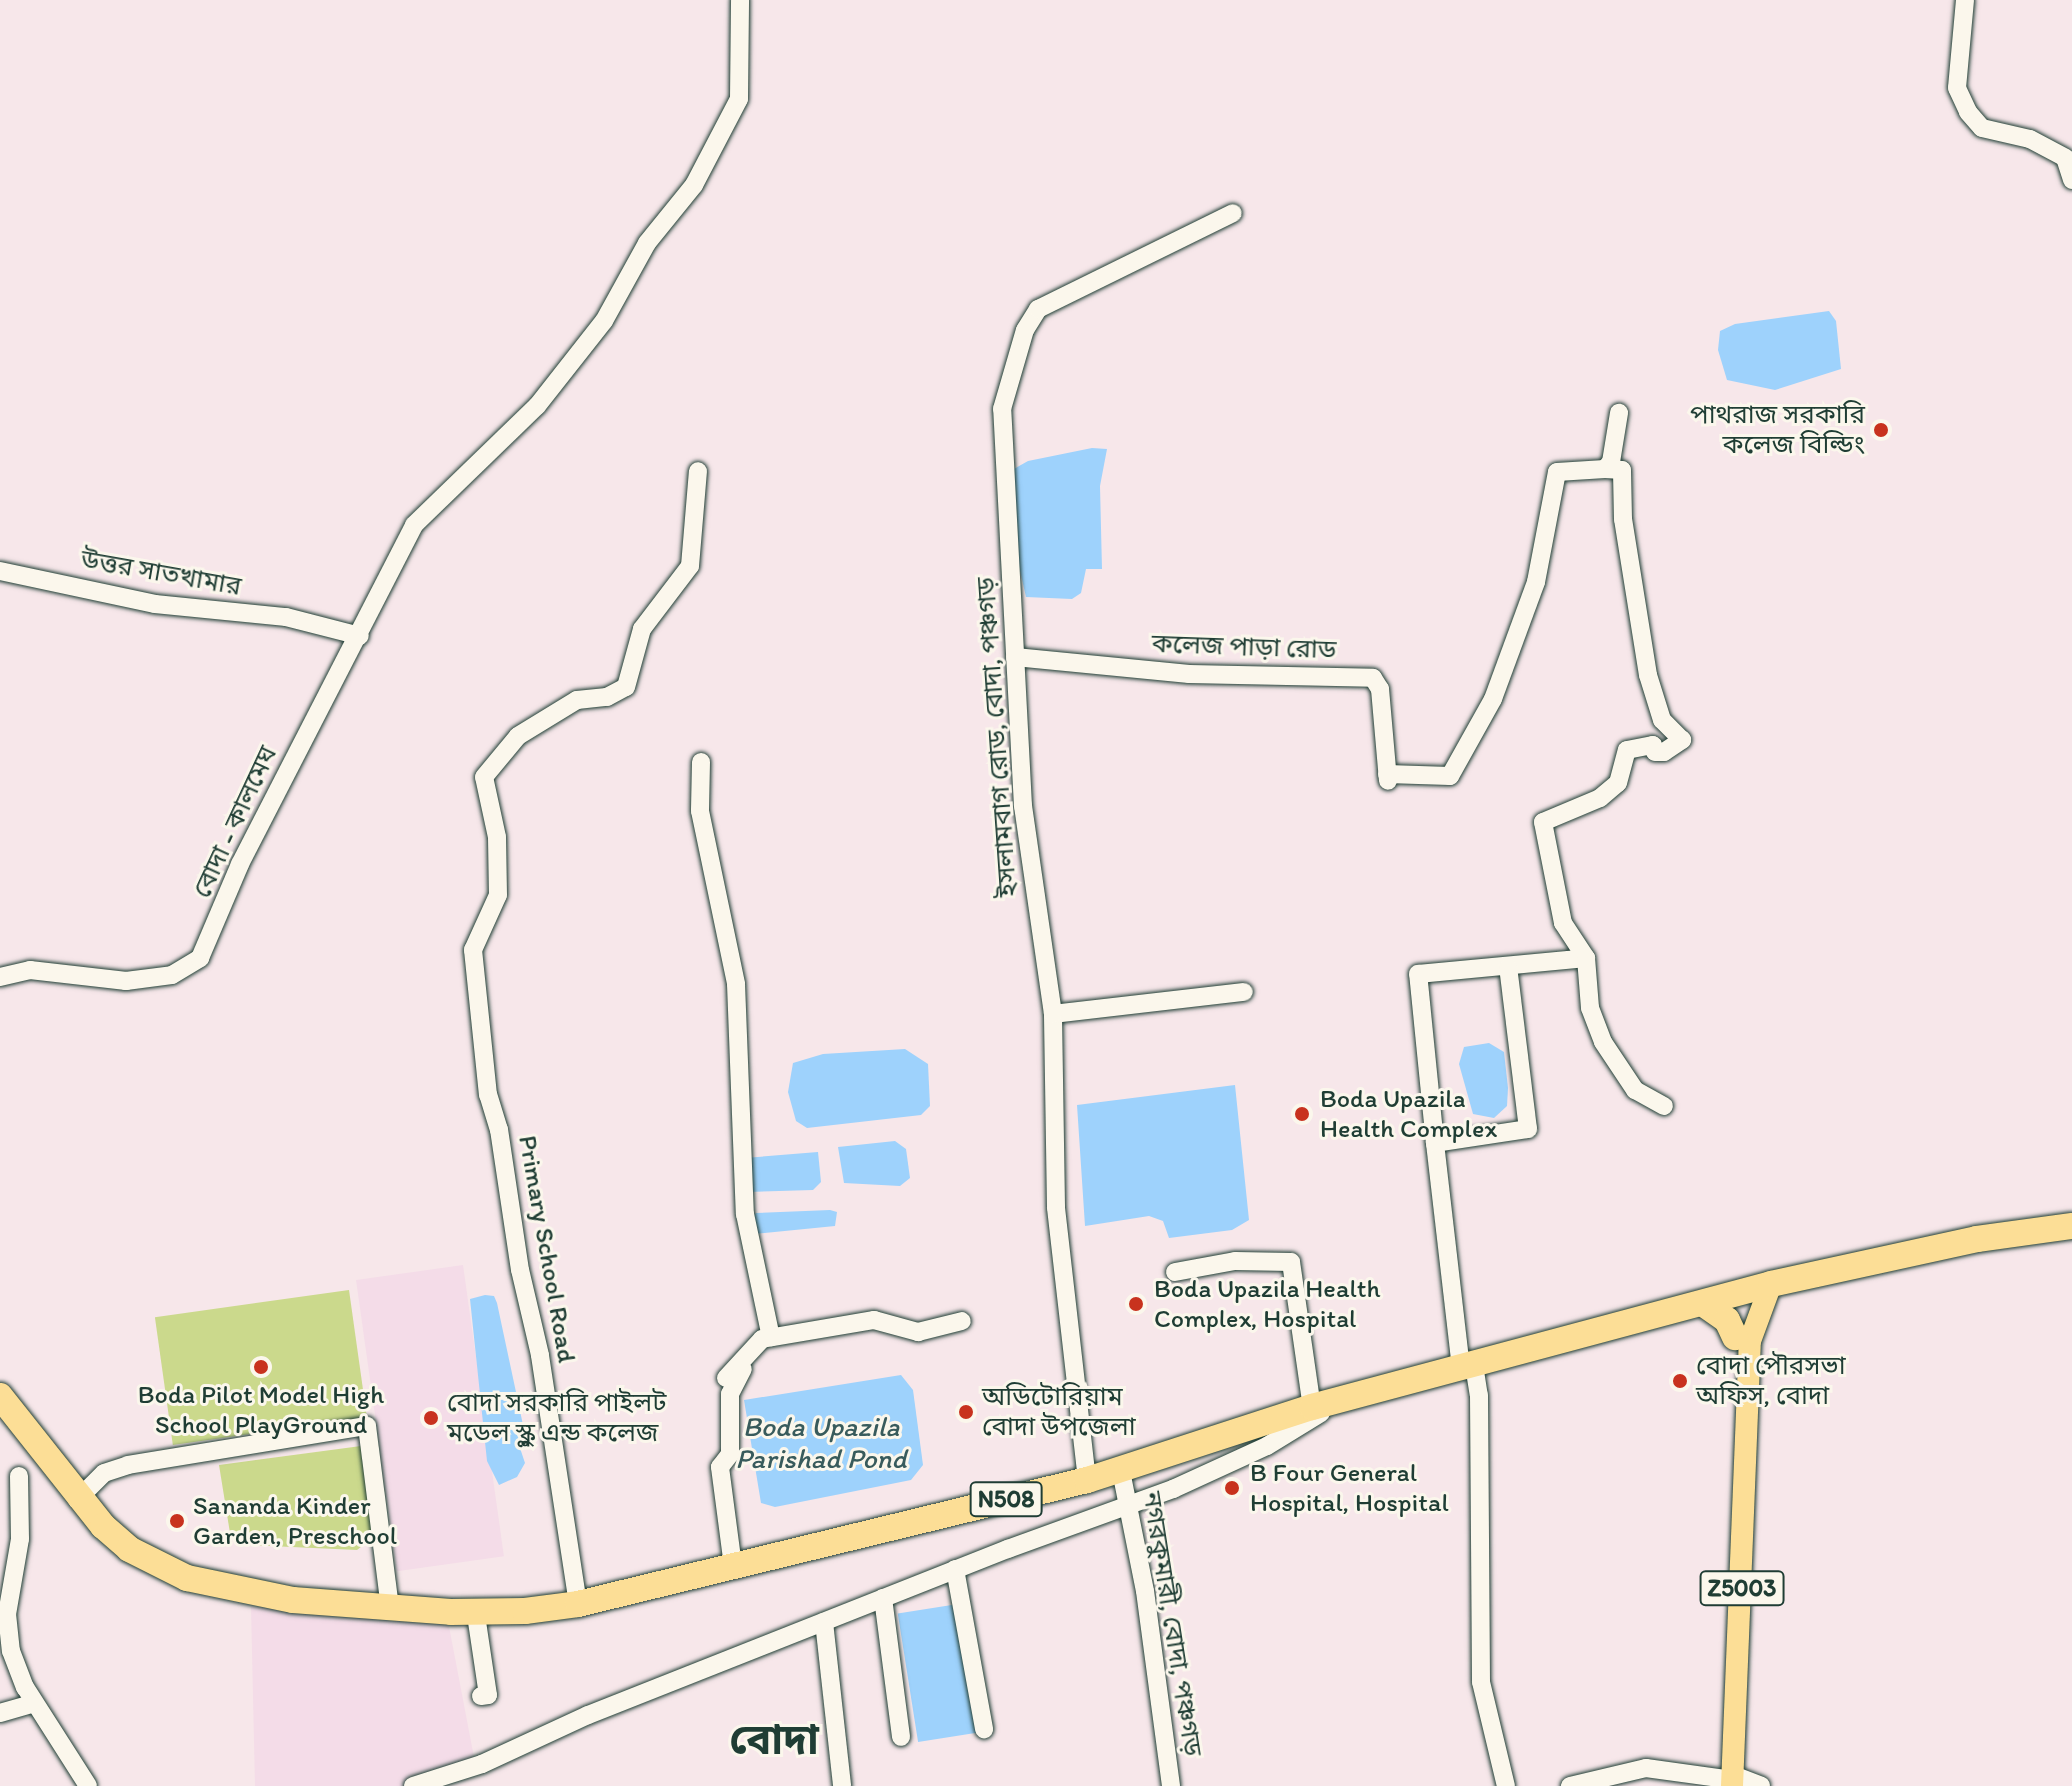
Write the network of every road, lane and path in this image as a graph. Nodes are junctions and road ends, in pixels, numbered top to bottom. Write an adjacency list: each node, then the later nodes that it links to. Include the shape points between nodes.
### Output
1 (740, 0): 9 (street, বোদা - কালমেঘ, via 739,99 694,185 647,243 604,321 537,406 414,525)
2 (1965, 0): 3 (street, via 1957,88 1968,112 1982,128 2030,139 2065,158)
3 (2072, 180)
4 (1233, 213): 10 (street, ইসলামবাগ রোড, বোদা, পঞ্চগড়, via 1106,278 1057,296 1038,309 1025,330 1000,436)
5 (1619, 413): 6 (street)
6 (1614, 470): 10 (street, কলেজ পাড়া রোড, via 1557,472 1536,582 1493,699 1450,776 1388,778 1380,689 1373,678 1189,674); 12 (street, via 1648,675 1662,720 1682,740 1664,752 1655,752 1653,745 1627,750 1618,783 1600,798 1543,822 1563,923)
7 (698, 471): 42 (street, Primary School Road, via 690,566 642,629 626,687 607,697 577,700 518,736 484,777 497,837 498,895 473,950 488,1095 540,1355)
8 (0, 571): 9 (street, উত্তর সাতখামার, via 155,604 286,617)
9 (360, 636): 14 (street, বোদা - কালমেঘ, via 240,864 200,958 189,969 126,981 30,970)
10 (1015, 657): 16 (street, ইসলামবাগ রোড, বোদা, পঞ্চগড়, via 1028,864)
11 (701, 762): 25 (street, via 700,811 736,984 745,1214)
12 (1586, 958): 17 (street, via 1590,1008 1607,1050 1635,1090); 18 (street, via 1418,974)
13 (1508, 967): 18 (street, via 1528,1129)
14 (0, 977)
15 (1244, 992): 16 (street)
16 (1053, 1014): 36 (street, ইসলামবাগ রোড, বোদা, পঞ্চগড়, via 1056,1207)
17 (1664, 1106)
18 (1435, 1143): 28 (street)
19 (2072, 1226): 21 (highway, N508, via 1977,1239)
20 (1175, 1272): 33 (street, via 1247,1260 1291,1262)
21 (1771, 1284): 22 (highway, N508); 30 (main road, Z5003, via 1750,1341)
22 (1739, 1295): 23 (highway, N508); 26 (main road, Z5003)
23 (1704, 1304): 26 (highway, via 1727,1320); 28 (highway, N508)
24 (962, 1321): 25 (street, via 918,1332 874,1320)
25 (771, 1337): 27 (street)
26 (1735, 1337): 30 (main road, Z5003)
27 (748, 1352): 29 (street); 39 (street, via 730,1394 730,1454 720,1467)
28 (1467, 1366): 32 (highway, N508); 56 (street, via 1479,1395 1481,1682)
29 (726, 1378)
30 (1749, 1390): 51 (main road, Z5003)
31 (0, 1396): 37 (highway, N508)
32 (1344, 1399): 33 (highway, N508); 38 (street, via 1267,1446)
33 (1312, 1407): 34 (highway, N508)
34 (1121, 1471): 36 (highway, N508); 38 (street, নগরকুমারী, বোদা, পঞ্চগড়)
35 (19, 1476): 47 (street, via 20,1539 7,1614 11,1651)
36 (1087, 1480): 39 (highway, N508)
37 (77, 1500): 43 (highway, N508, via 129,1549 187,1578 293,1600); 43 (street, via 104,1473 128,1465 367,1426)
38 (1129, 1505): 40 (street); 55 (street, নগরকুমারী, বোদা, পঞ্চগড়)
39 (733, 1566): 42 (highway, N508)
40 (955, 1569): 41 (street); 49 (street)
41 (883, 1598): 45 (street); 50 (street)
42 (578, 1604): 43 (highway, N508, via 525,1611)
43 (390, 1607)
44 (476, 1615): 46 (street, via 488,1695)
45 (824, 1622): 53 (street, via 588,1715 482,1764); 54 (street)
46 (481, 1696)
47 (34, 1703): 48 (street); 52 (street)
48 (0, 1713)
49 (984, 1729)
50 (901, 1737)
51 (1732, 1781): 57 (street, via 1646,1768); 58 (street)
52 (88, 1786)
53 (413, 1786)
54 (842, 1786)
55 (1171, 1786)
56 (1506, 1786)
57 (1570, 1786)
58 (1761, 1786)

